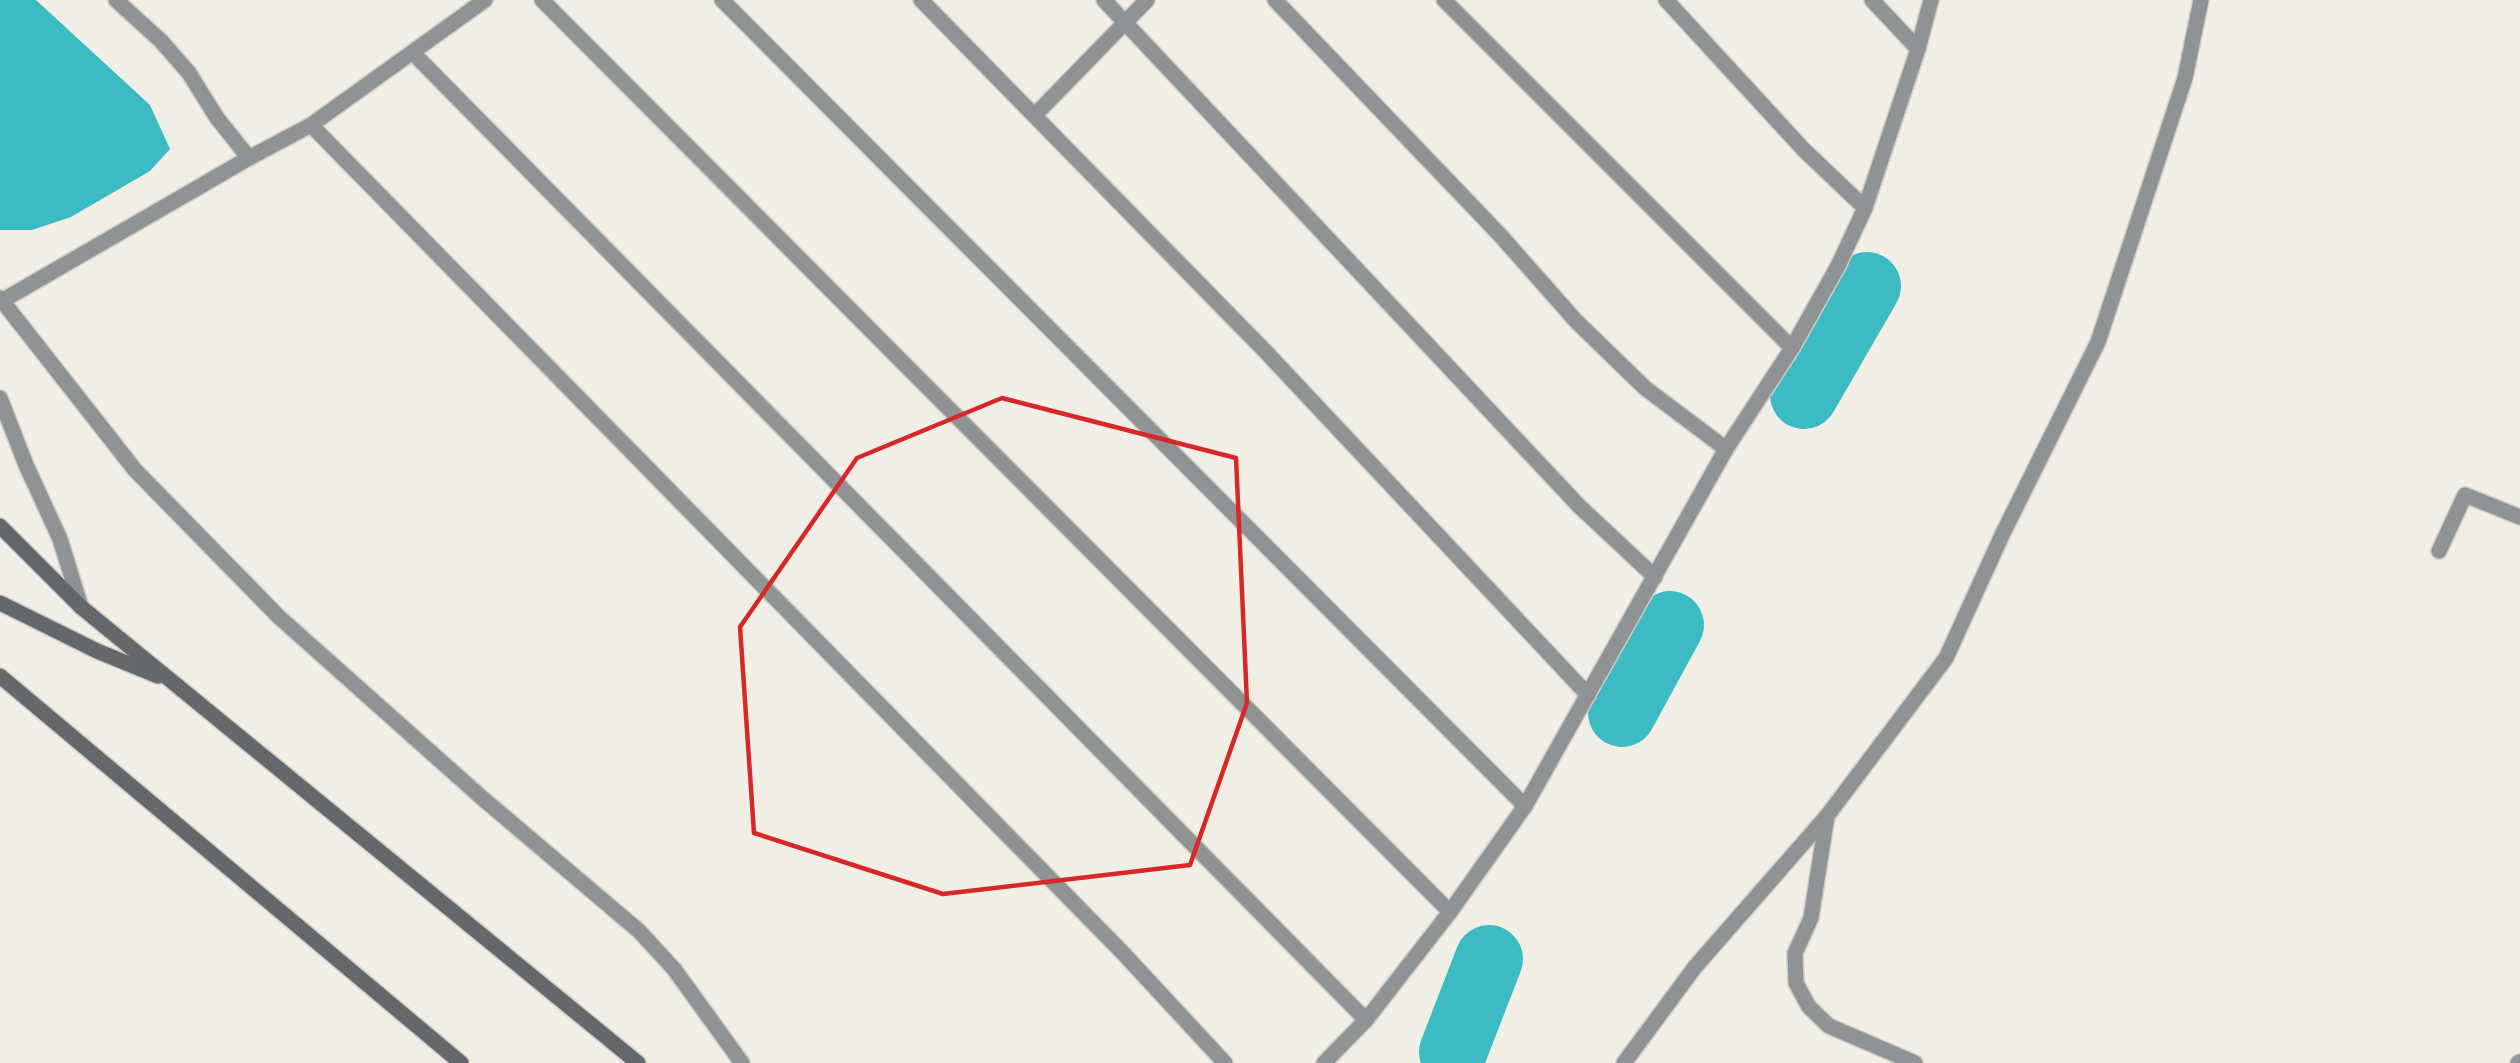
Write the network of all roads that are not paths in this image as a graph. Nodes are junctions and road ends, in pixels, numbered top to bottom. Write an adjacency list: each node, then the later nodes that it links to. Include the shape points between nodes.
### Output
1 (116, 0): 19 (street, via 189,73 217,118)
2 (485, 0): 16 (street)
3 (542, 0): 36 (street)
4 (722, 0): 34 (street)
5 (921, 0): 17 (street)
6 (1104, 0): 14 (street)
7 (1147, 0): 14 (street)
8 (1275, 0): 24 (street, via 1500,235 1576,321 1645,388)
9 (1444, 0): 22 (street)
10 (1666, 0): 20 (street, via 1804,150)
11 (1872, 0): 15 (street)
12 (1931, 0): 15 (street)
13 (2201, 0): 35 (street, via 2185,78 2098,342 1946,658)
14 (1126, 23): 17 (street); 28 (street, via 1579,506)
15 (1918, 49): 20 (street)
16 (413, 53): 18 (street); 37 (street)
17 (1035, 116): 33 (street, via 1265,351)
18 (311, 125): 19 (street); 41 (street, via 1122,952)
19 (249, 158): 21 (street)
20 (1864, 208): 22 (street, via 1838,266)
21 (1, 300): 40 (street, via 135,470 279,617 639,931 674,969)
22 (1792, 348): 24 (street)
23 (0, 398): 30 (street, via 60,539)
24 (1726, 449): 28 (street)
25 (2520, 517): 27 (street, via 2465,495)
26 (0, 526): 30 (main road)
27 (2439, 551)
28 (1655, 577): 33 (street)
29 (0, 603): 32 (main road, via 97,651)
30 (81, 607): 32 (main road)
31 (0, 676): 38 (main road)
32 (172, 682): 39 (main road)
33 (1588, 694): 34 (street)
34 (1525, 806): 36 (street)
35 (1827, 816): 43 (street, via 1695,967); 44 (street, via 1811,918 1795,954 1796,982 1809,1007 1828,1026)
36 (1450, 912): 37 (street)
37 (1366, 1020): 42 (street)
38 (461, 1063)
39 (638, 1063)
40 (742, 1063)
41 (1225, 1063)
42 (1324, 1063)
43 (1623, 1063)
44 (1915, 1063)

